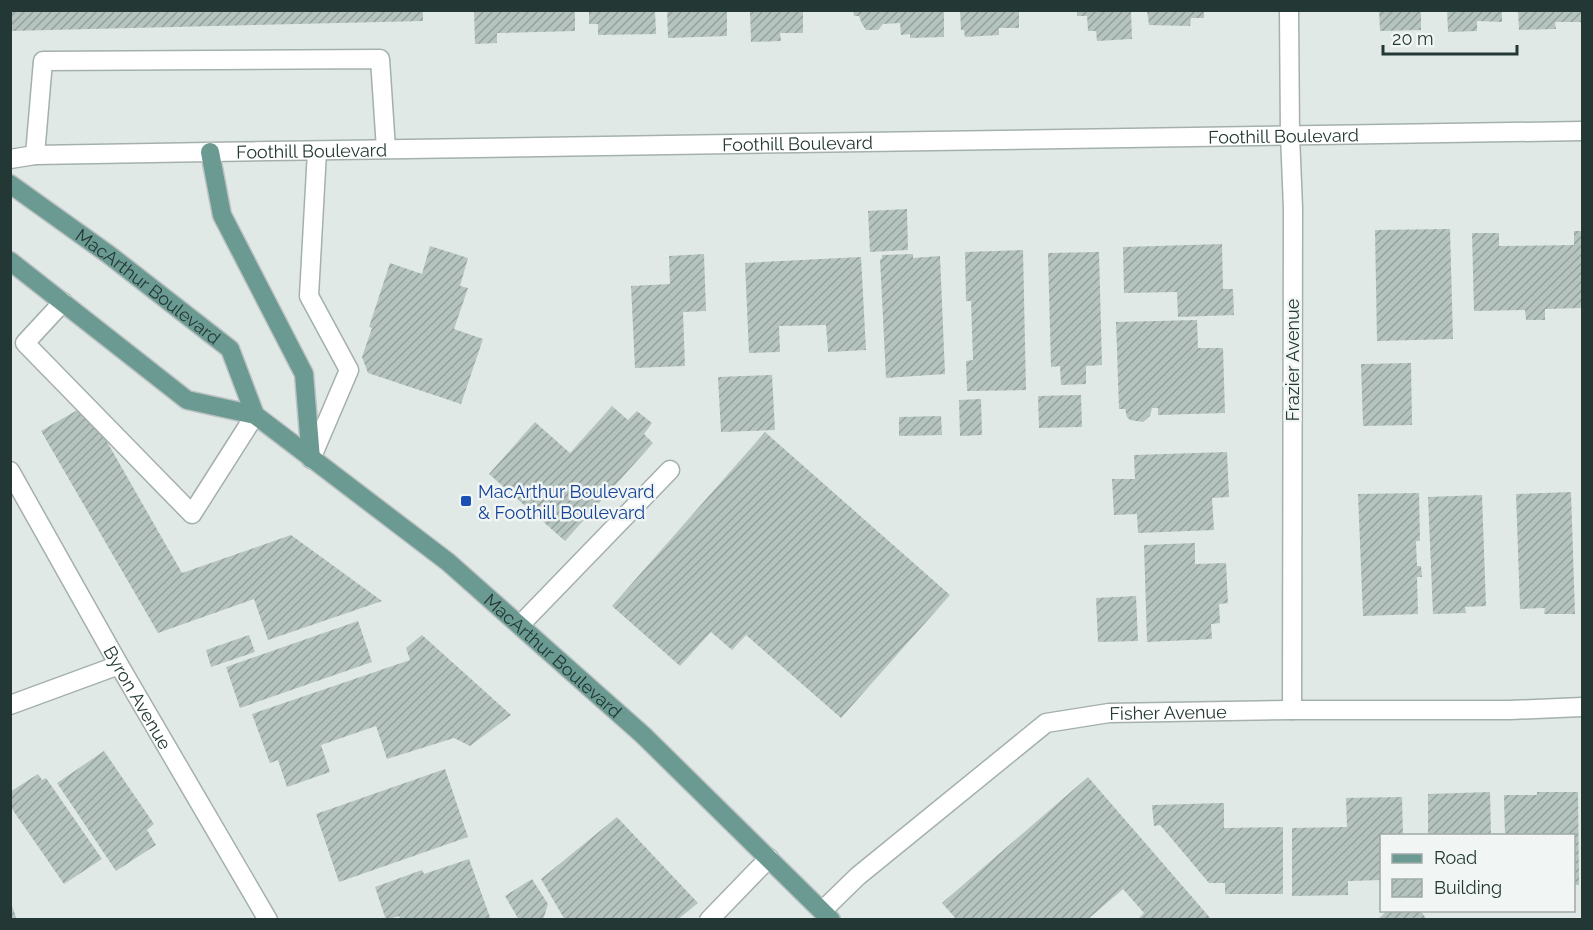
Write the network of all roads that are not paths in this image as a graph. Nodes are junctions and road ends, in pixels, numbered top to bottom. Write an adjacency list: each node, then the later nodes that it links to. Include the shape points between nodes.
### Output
1 (1289, 10): 3 (street, Frazier Avenue)
2 (1582, 131): 3 (street, Foothill Boulevard)
3 (1290, 135): 4 (street, Foothill Boulevard); 20 (street, Frazier Avenue)
4 (386, 149): 5 (street, Foothill Boulevard); 7 (street, via 380,59 43,61)
5 (317, 151): 6 (street, Foothill Boulevard); 13 (street, via 309,296 349,370)
6 (210, 152): 7 (street, Foothill Boulevard); 13 (main road, via 222,215 304,374)
7 (35, 155): 8 (street, Foothill Boulevard)
8 (10, 159)
9 (10, 184): 12 (main road, MacArthur Boulevard, via 230,348)
10 (10, 261): 11 (main road, MacArthur Boulevard)
11 (63, 302): 12 (main road, MacArthur Boulevard, via 187,400); 12 (street, via 25,343 192,514)
12 (255, 415): 13 (main road, MacArthur Boulevard)
13 (311, 459): 16 (main road, MacArthur Boulevard, via 439,555)
14 (670, 470): 16 (street)
15 (10, 471): 17 (street, Byron Avenue)
16 (520, 625): 21 (main road, MacArthur Boulevard, via 643,735)
17 (119, 665): 18 (street); 23 (street, Byron Avenue)
18 (10, 705)
19 (1582, 707): 20 (street, Fisher Avenue)
20 (1292, 710): 22 (street, Fisher Avenue, via 1108,713 1046,723 858,876)
21 (769, 858): 22 (main road, MacArthur Boulevard); 24 (street)
22 (827, 915)
23 (268, 920)
24 (709, 920)

